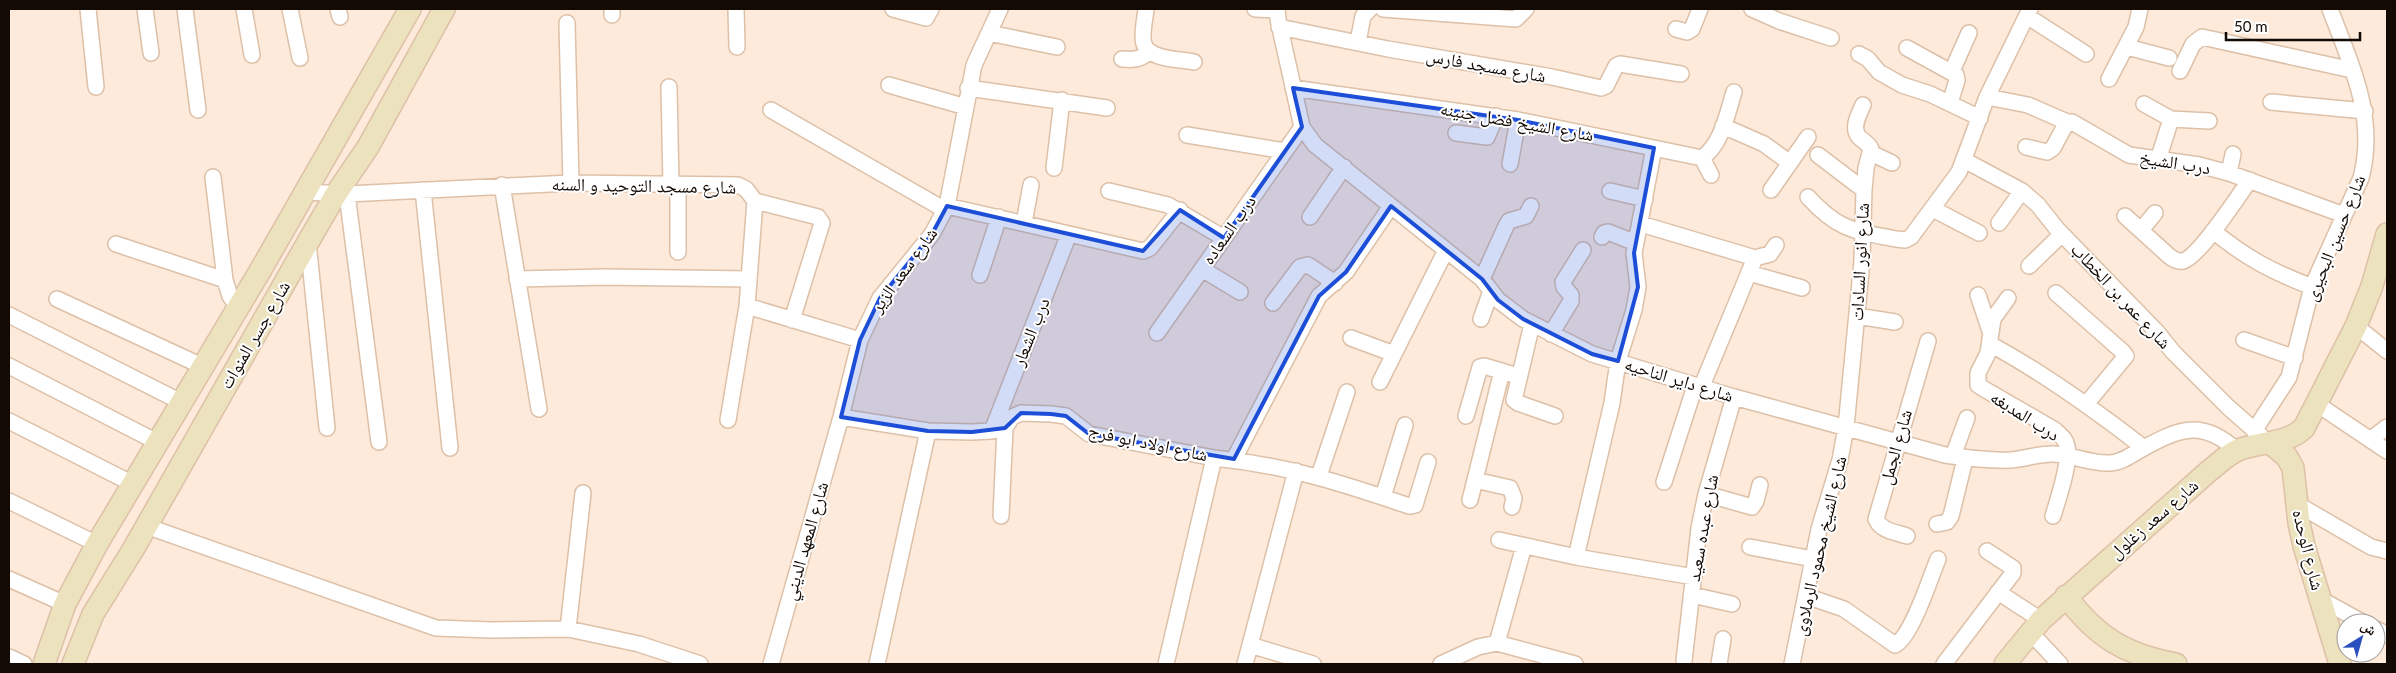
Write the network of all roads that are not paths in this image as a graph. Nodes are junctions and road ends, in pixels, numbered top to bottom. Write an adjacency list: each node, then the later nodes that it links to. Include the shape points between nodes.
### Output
1 (88, 9): 49 (street)
2 (145, 9): 35 (street)
3 (185, 9): 62 (street)
4 (244, 9): 38 (street)
5 (290, 9): 39 (street)
6 (410, 9): 104 (street, شارع جسر المنوات)
7 (444, 9): 105 (street, شارع جسر المنوات)
8 (736, 9): 30 (street)
9 (893, 9): 10 (street, via 926,18)
10 (931, 9)
11 (1000, 9): 26 (street, شارع سعد الزير)
12 (1146, 9): 34 (street, via 1144,44)
13 (1255, 9): 20 (street)
14 (1370, 9): 29 (street, via 1363,16)
15 (1383, 9): 16 (street, via 1516,19)
16 (1526, 9)
17 (1700, 9): 25 (street, via 1692,29 1686,32)
18 (1752, 9): 28 (street)
19 (2330, 9): 43 (street, شارع حسين البحيرى)
20 (1277, 10): 24 (street, شارع داير الناحيه)
21 (2134, 10): 32 (street, via 2136,27)
22 (2029, 12): 37 (street); 54 (street)
23 (567, 23): 94 (street)
24 (1279, 27): 29 (street, شارع مسجد فارس); 52 (street, شارع داير الناحيه)
25 (1676, 29)
26 (989, 33): 31 (street); 51 (street, شارع سعد الزير, via 974,65)
27 (1969, 33): 44 (street)
28 (1831, 38)
29 (1358, 42): 46 (street, شارع مسجد فارس, via 1601,88 1606,86 1620,64)
30 (736, 47)
31 (1057, 47)
32 (2127, 47): 40 (street); 47 (street)
33 (1906, 48): 44 (street)
34 (1148, 51): 41 (street, via 1143,57); 42 (street, via 1157,56)
35 (151, 53)
36 (1858, 54): 57 (street, via 1868,59 1879,72 1902,85)
37 (2086, 54)
38 (252, 55)
39 (300, 58)
40 (2169, 58)
41 (1122, 59)
42 (1194, 62)
43 (2352, 70): 45 (street, via 2202,37 2192,44); 64 (street, شارع حسين البحيرى)
44 (1952, 71): 57 (street, via 1957,80)
45 (2180, 72)
46 (1681, 74)
47 (2109, 79)
48 (889, 85): 60 (street)
49 (96, 86)
50 (669, 87): 96 (street)
51 (968, 88): 55 (street); 60 (street, شارع سعد الزير)
52 (1293, 88): 65 (street, شارع الشيخ فضل جنينه); 72 (street, شارع داير الناحيه)
53 (1734, 92): 71 (street)
54 (1987, 97): 66 (street); 70 (street, درب الشيخ, via 2028,104)
55 (1062, 100): 61 (street); 89 (street)
56 (2271, 102): 64 (street)
57 (1950, 103): 66 (street)
58 (2144, 104): 67 (street)
59 (1863, 105): 79 (street, via 1856,130 1871,148)
60 (966, 107): 111 (street, شارع سعد الزير)
61 (1107, 108)
62 (198, 110)
63 (771, 110): 111 (street)
64 (2365, 111): 115 (street, شارع حسين البحيرى, via 2368,145 2365,162)
65 (1496, 116): 68 (street, شارع الشيخ فضل جنينه); 73 (street, via 1487,137)
66 (1980, 118): 83 (street)
67 (2170, 118): 69 (street); 84 (street)
68 (1518, 120): 77 (street, شارع الشيخ فضل جنينه); 87 (street)
69 (2209, 121)
70 (2067, 122): 76 (street, via 2053,148 2047,152); 84 (street, درب الشيخ, via 2129,155)
71 (1723, 126): 82 (street, via 1715,144); 86 (street, via 1764,144)
72 (1302, 127): 78 (street, درب السعاده); 88 (street, شارع داير الناحيه, via 1316,145)
73 (1456, 133)
74 (1187, 135): 78 (street)
75 (1808, 137): 86 (street)
76 (2026, 147)
77 (1654, 148): 82 (street, شارع الشيخ فضل جنينه); 107 (street)
78 (1285, 151): 130 (street, درب السعاده)
79 (1871, 153): 85 (street); 100 (street, شارع انور السادات)
80 (2233, 154): 90 (street)
81 (1818, 155): 100 (street)
82 (1702, 158): 91 (street)
83 (1964, 160): 103 (street, شارع عمر بن الخطاب); 113 (street)
84 (2158, 160): 90 (street, درب الشيخ)
85 (1892, 162)
86 (1790, 163): 99 (street)
87 (1510, 164)
88 (1344, 167): 109 (street, شارع داير الناحيه); 117 (street)
89 (1054, 168)
90 (2229, 173): 93 (street, درب الشيخ)
91 (1711, 175)
92 (213, 177): 146 (street)
93 (2250, 180): 115 (street, درب الشيخ); 123 (street)
94 (571, 183): 95 (street, شارع مسجد التوحيد و السنه); 96 (street, شارع مسجد التوحيد و السنه)
95 (502, 185): 98 (street, شارع مسجد التوحيد و السنه); 143 (street)
96 (675, 185): 108 (street, شارع مسجد التوحيد و السنه, via 738,185 746,189); 137 (street)
97 (1031, 185): 119 (street)
98 (423, 190): 105 (street, شارع مسجد التوحيد و السنه); 206 (street)
99 (1771, 190)
100 (1864, 190): 124 (street, شارع انور السادات)
101 (1109, 191): 112 (street)
102 (1610, 191): 107 (street)
103 (2022, 191): 120 (street); 127 (street, شارع عمر بن الخطاب)
104 (305, 192): 105 (street, شارع مسجد التوحيد و السنه); 158 (street, شارع جسر المنوات)
105 (342, 194): 131 (street, شارع جسر المنوات); 204 (street)
106 (1808, 197): 124 (street, via 1823,215)
107 (1645, 199): 121 (street)
108 (755, 201): 144 (street, شارع مسجد التوحيد و السنه); 162 (street, via 818,218 822,223)
109 (1391, 206): 135 (street, شارع داير الناحيه); 147 (street)
110 (1531, 206): 145 (street, via 1526,216 1510,221 1506,226)
111 (946, 208): 118 (street); 170 (street, شارع سعد الزير, via 932,234 880,298)
112 (1180, 210): 126 (street, via 1150,248 1144,251); 130 (street)
113 (1933, 210): 124 (street, via 1920,228 1905,240); 125 (street)
114 (2155, 213): 122 (street)
115 (2344, 215): 148 (street, شارع حسين البحيرى)
116 (2125, 216): 122 (street)
117 (1310, 217)
118 (999, 218): 119 (street); 142 (street)
119 (1024, 223): 126 (street)
120 (1999, 223)
121 (1641, 224): 132 (street); 138 (street)
122 (2141, 230): 123 (street, via 2175,261 2184,261 2195,253)
123 (2213, 231): 148 (street, via 2261,266)
124 (1864, 233): 160 (street, شارع انور السادات)
125 (1979, 233)
126 (1070, 234): 199 (street, درب الشعار)
127 (2062, 234): 139 (street); 201 (street, شارع عمر بن الخطاب, via 2173,352)
128 (2387, 234): 165 (street, شارع سعد زغلول)
129 (1602, 237): 132 (street, via 1608,232)
130 (1224, 238): 140 (street, درب السعاده)
131 (308, 242): 198 (street); 231 (street, شارع جسر المنوات)
132 (1636, 243): 176 (street, via 1638,287)
133 (116, 244): 146 (street)
134 (1776, 245): 138 (street, via 1770,254)
135 (1446, 250): 145 (street, شارع داير الناحيه); 174 (street)
136 (1583, 250): 167 (street, via 1563,282 1571,301)
137 (678, 252)
138 (1755, 258): 141 (street)
139 (2029, 266)
140 (1202, 268): 151 (street); 166 (street, درب السعاده)
141 (1749, 273): 149 (street); 182 (street)
142 (980, 275)
143 (517, 279): 144 (street); 188 (street)
144 (749, 279): 157 (street, شارع مسجد التوحيد و السنه)
145 (1482, 279): 150 (street, شارع داير الناحيه)
146 (225, 280): 158 (street)
147 (1335, 283): 156 (street, via 1308,266 1300,267); 213 (street, via 1319,296)
148 (2312, 287): 175 (street, شارع حسين البحيرى)
149 (1802, 288)
150 (1491, 291): 161 (street); 164 (street, شارع داير الناحيه, via 1503,305)
151 (1240, 292)
152 (2056, 293): 186 (street, via 2126,356)
153 (1978, 294): 169 (street)
154 (2008, 298): 169 (street, درب المدبغه, via 1993,319)
155 (57, 299): 178 (street)
156 (1273, 302)
157 (747, 306): 162 (street); 193 (street, شارع مسجد التوحيد و السنه)
158 (238, 307): 178 (street, شارع جسر المنوات)
159 (9, 314): 185 (street)
160 (1857, 316): 163 (street); 196 (street, شارع انور السادات)
161 (1481, 319)
162 (792, 320): 170 (street)
163 (1895, 322)
164 (1532, 324): 167 (street, شارع داير الناحيه); 180 (street)
165 (2356, 326): 173 (street); 187 (street, شارع سعد زغلول)
166 (1157, 333)
167 (1551, 334): 176 (street, شارع داير الناحيه, via 1592,354)
168 (1351, 338): 174 (street)
169 (1991, 338): 186 (street); 210 (street, درب المدبغه, via 1978,373 1978,385 2055,430 2067,445)
170 (860, 340): 191 (street, شارع سعد الزير)
171 (1928, 340): 205 (street, شارع الجمل)
172 (2244, 340): 175 (street)
173 (2387, 352)
174 (1394, 354): 181 (street)
175 (2295, 358): 201 (street, شارع حسين البحيرى)
176 (1618, 361): 182 (street, شارع داير الناحيه); 239 (street, via 1612,403)
177 (9, 366): 203 (street)
178 (202, 366): 185 (street, شارع جسر المنوات)
179 (1502, 371): 180 (street); 189 (street, via 1480,367); 217 (street)
180 (1520, 376): 190 (street, via 1514,400)
181 (1380, 382)
182 (1698, 387): 184 (street, شارع داير الناحيه); 218 (street)
183 (1348, 392): 216 (street)
184 (1734, 397): 196 (street, شارع داير الناحيه); 222 (street, شارع عبده سعيد)
185 (181, 402): 203 (street, شارع جسر المنوات)
186 (2087, 404): 207 (street)
187 (2317, 404): 201 (street, شارع سعد زغلول, via 2296,436); 202 (street)
188 (539, 409)
189 (1466, 416)
190 (1555, 416)
191 (842, 417): 200 (street); 263 (street, شارع المعهد الديني)
192 (1966, 418): 211 (street)
193 (728, 420)
194 (9, 422): 219 (street)
195 (1406, 425): 223 (street)
196 (1846, 427): 205 (street, شارع داير الناحيه); 240 (street, شارع الشيخ محمود الرملاوى)
197 (2387, 427): 202 (street)
198 (327, 428)
199 (998, 429): 200 (street); 212 (street, شارع اولاد ابو فرج, via 1020,413 1066,416 1088,434); 228 (street, درب الشعار)
200 (928, 431): 264 (street)
201 (2262, 437): 208 (street, شارع سعد زغلول); 226 (street, شارع الوحده, via 2287,457 2293,468)
202 (2370, 440): 209 (street)
203 (157, 442): 219 (street, شارع جسر المنوات)
204 (379, 442)
205 (1898, 442): 211 (street, شارع داير الناحيه); 232 (street, شارع الجمل, via 1876,519 1886,529)
206 (450, 448)
207 (2144, 448): 208 (street, شارع داير الناحيه, via 2173,434 2205,430 2223,438); 210 (street, شارع داير الناحيه, via 2110,463)
208 (2236, 450): 247 (street, شارع سعد زغلول)
209 (2387, 452)
210 (2068, 455): 211 (street, شارع داير الناحيه, via 1993,461); 229 (street)
211 (1959, 457): 230 (street, via 1951,516 1947,522)
212 (1214, 458): 213 (street, شارع اولاد ابو فرج); 265 (street)
213 (1234, 459): 215 (street, شارع اولاد ابو فرج)
214 (1428, 462): 223 (street, شارع اولاد ابو فرج, via 1415,505)
215 (1296, 471): 216 (street, شارع اولاد ابو فرج); 256 (street)
216 (1319, 476): 223 (street, شارع اولاد ابو فرج)
217 (1475, 480): 224 (street); 227 (street, via 1510,488 1514,498)
218 (1664, 482)
219 (133, 484): 234 (street, شارع جسر المنوات)
220 (1760, 485): 222 (street, via 1752,507)
221 (583, 493): 253 (street)
222 (1706, 494): 242 (street, شارع عبده سعيد)
223 (1383, 497)
224 (1470, 500)
225 (9, 501): 234 (street)
226 (2297, 504): 238 (street, via 2371,547); 248 (street, شارع الوحده, via 2304,546)
227 (1512, 507)
228 (1001, 516)
229 (2053, 516)
230 (1937, 524)
231 (146, 526): 253 (street, via 436,628); 261 (street, شارع جسر المنوات, via 93,614)
232 (1907, 536)
233 (1499, 540): 235 (street)
234 (97, 544): 249 (street, شارع جسر المنوات)
235 (1524, 546): 239 (street); 255 (street)
236 (1750, 547): 240 (street)
237 (1987, 551): 244 (street, via 2014,570)
238 (2387, 551)
239 (1576, 557): 242 (street)
240 (1813, 559): 246 (street, شارع الشيخ محمود الرملاوى)
241 (1938, 559): 246 (street, via 1909,627 1895,645 1844,609)
242 (1694, 577): 245 (street, شارع عبده سعيد)
243 (9, 579): 249 (street)
244 (1998, 592): 252 (street); 272 (street)
245 (1692, 595): 250 (street); 258 (street, شارع عبده سعيد)
246 (1806, 596): 271 (street, شارع الشيخ محمود الرملاوى)
247 (2066, 596): 252 (street, شارع سعد زغلول); 275 (street, via 2093,628 2110,641 2148,659)
248 (2320, 599): 251 (street); 276 (street, شارع الوحده)
249 (65, 604): 260 (street, شارع جسر المنوات)
250 (1732, 604)
251 (2346, 613)
252 (2035, 626): 273 (street, شارع سعد زغلول); 274 (street)
253 (568, 629): 262 (street, via 639,644)
254 (1723, 639): 270 (street)
255 (1497, 643): 268 (street, via 1478,646); 269 (street)
256 (1250, 645): 266 (street); 267 (street)
257 (9, 657): 259 (street)
258 (1684, 661)
259 (24, 664)
260 (44, 664)
261 (73, 664)
262 (697, 664)
263 (770, 664)
264 (877, 664)
265 (1166, 664)
266 (1244, 664)
267 (1313, 664)
268 (1441, 664)
269 (1575, 664)
270 (1718, 664)
271 (1792, 664)
272 (1944, 664)
273 (2005, 664)
274 (2060, 664)
275 (2176, 664)
276 (2340, 664)

